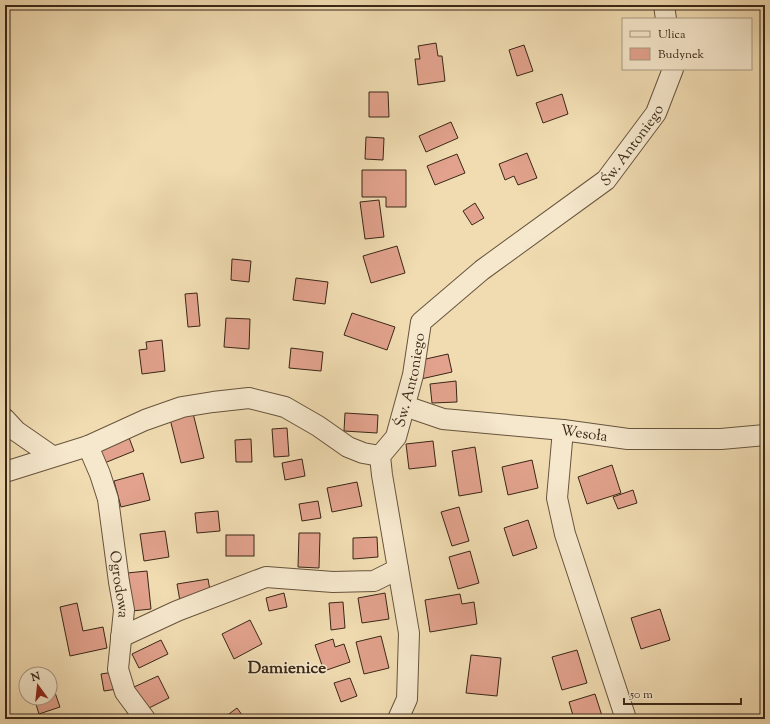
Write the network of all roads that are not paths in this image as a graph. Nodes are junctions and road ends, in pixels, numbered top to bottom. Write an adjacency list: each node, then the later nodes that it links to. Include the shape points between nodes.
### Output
1 (664, 5): 2 (street)
2 (666, 18)
3 (673, 70): 4 (street, Św. Antoniego, via 656,113 606,180 482,270 421,322 413,375)
4 (405, 406): 6 (street, Wesoła, via 443,419); 10 (street, Św. Antoniego, via 396,437)
5 (5, 419): 9 (street, via 16,431)
6 (563, 430): 7 (street, Wesoła, via 628,440 721,439); 16 (street, via 557,498 563,527)
7 (765, 435)
8 (88, 446): 9 (street); 10 (street, via 145,420 182,407 249,398 285,407 348,447); 13 (street, Ogrodowa, via 108,499 124,610)
9 (52, 456): 11 (street)
10 (380, 456): 12 (street)
11 (5, 472)
12 (398, 569): 13 (street, via 374,581 333,582 266,578 177,611); 15 (street, via 409,633 407,699)
13 (121, 637): 14 (street, Ogrodowa, via 118,669 125,692)
14 (145, 719)
15 (398, 719)
16 (626, 719)

